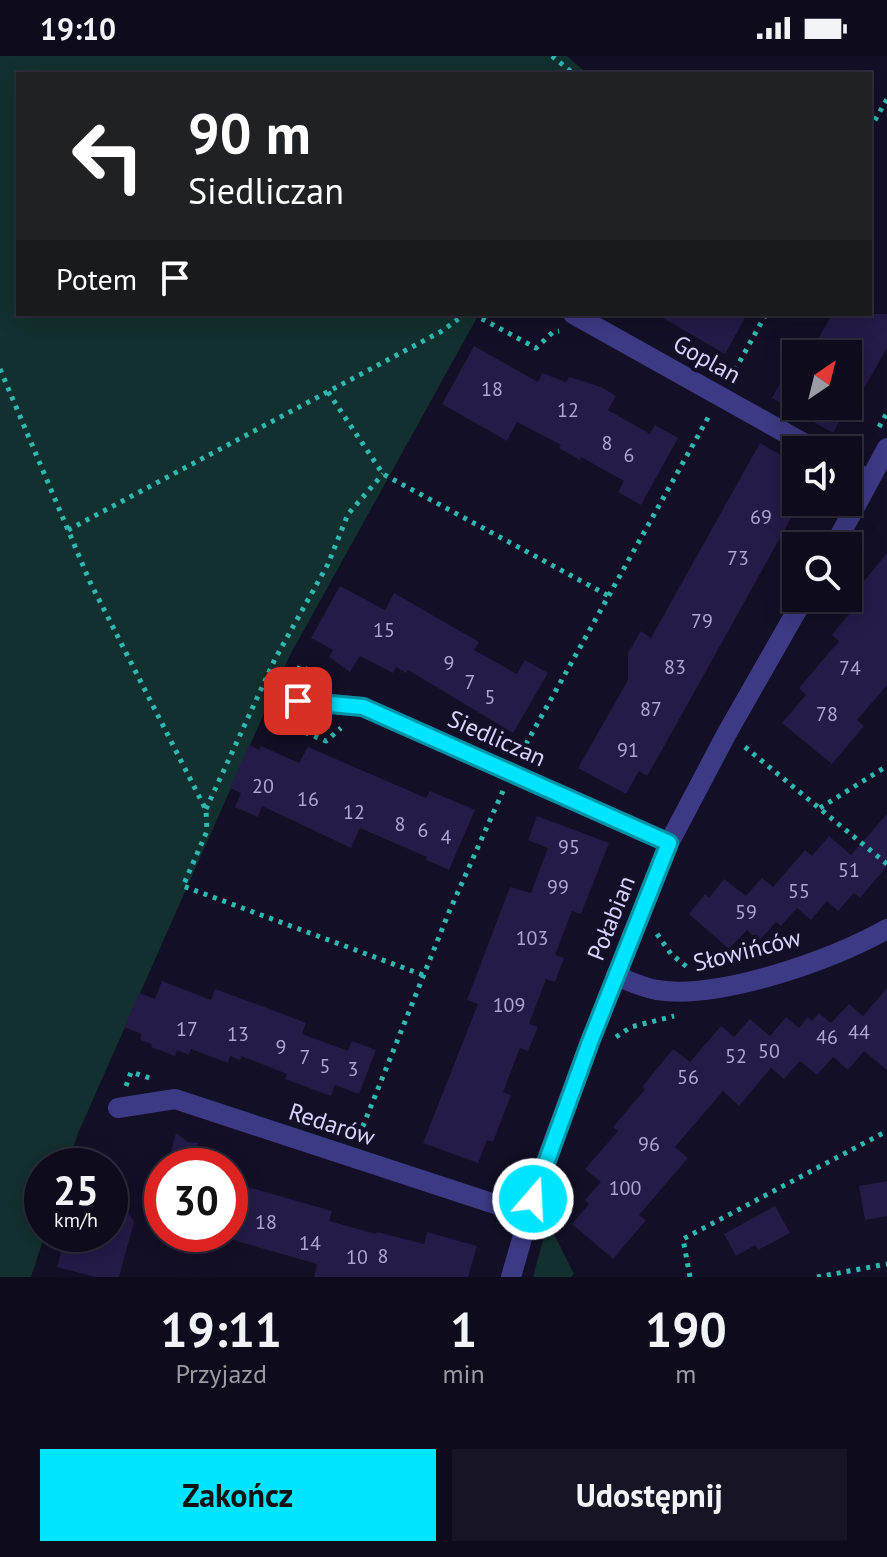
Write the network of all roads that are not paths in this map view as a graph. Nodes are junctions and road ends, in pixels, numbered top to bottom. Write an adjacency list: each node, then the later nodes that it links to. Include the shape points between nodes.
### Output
1 (569, 322): 2 (street, Goplan)
2 (789, 436)
3 (887, 448): 5 (street)
4 (862, 476): 5 (street)
5 (869, 480): 6 (street)
6 (841, 532)
7 (796, 612): 9 (street, Połabian)
8 (298, 701): 9 (street, Siedliczan, via 363,707)
9 (669, 843): 11 (street, Połabian)
10 (887, 929): 11 (street, Słowińców, via 801,967 704,992 655,990)
11 (616, 976): 13 (street, Połabian)
12 (118, 1108): 13 (street, Redarów, via 175,1099)
13 (528, 1215): 14 (street, Połabian)
14 (511, 1277)

